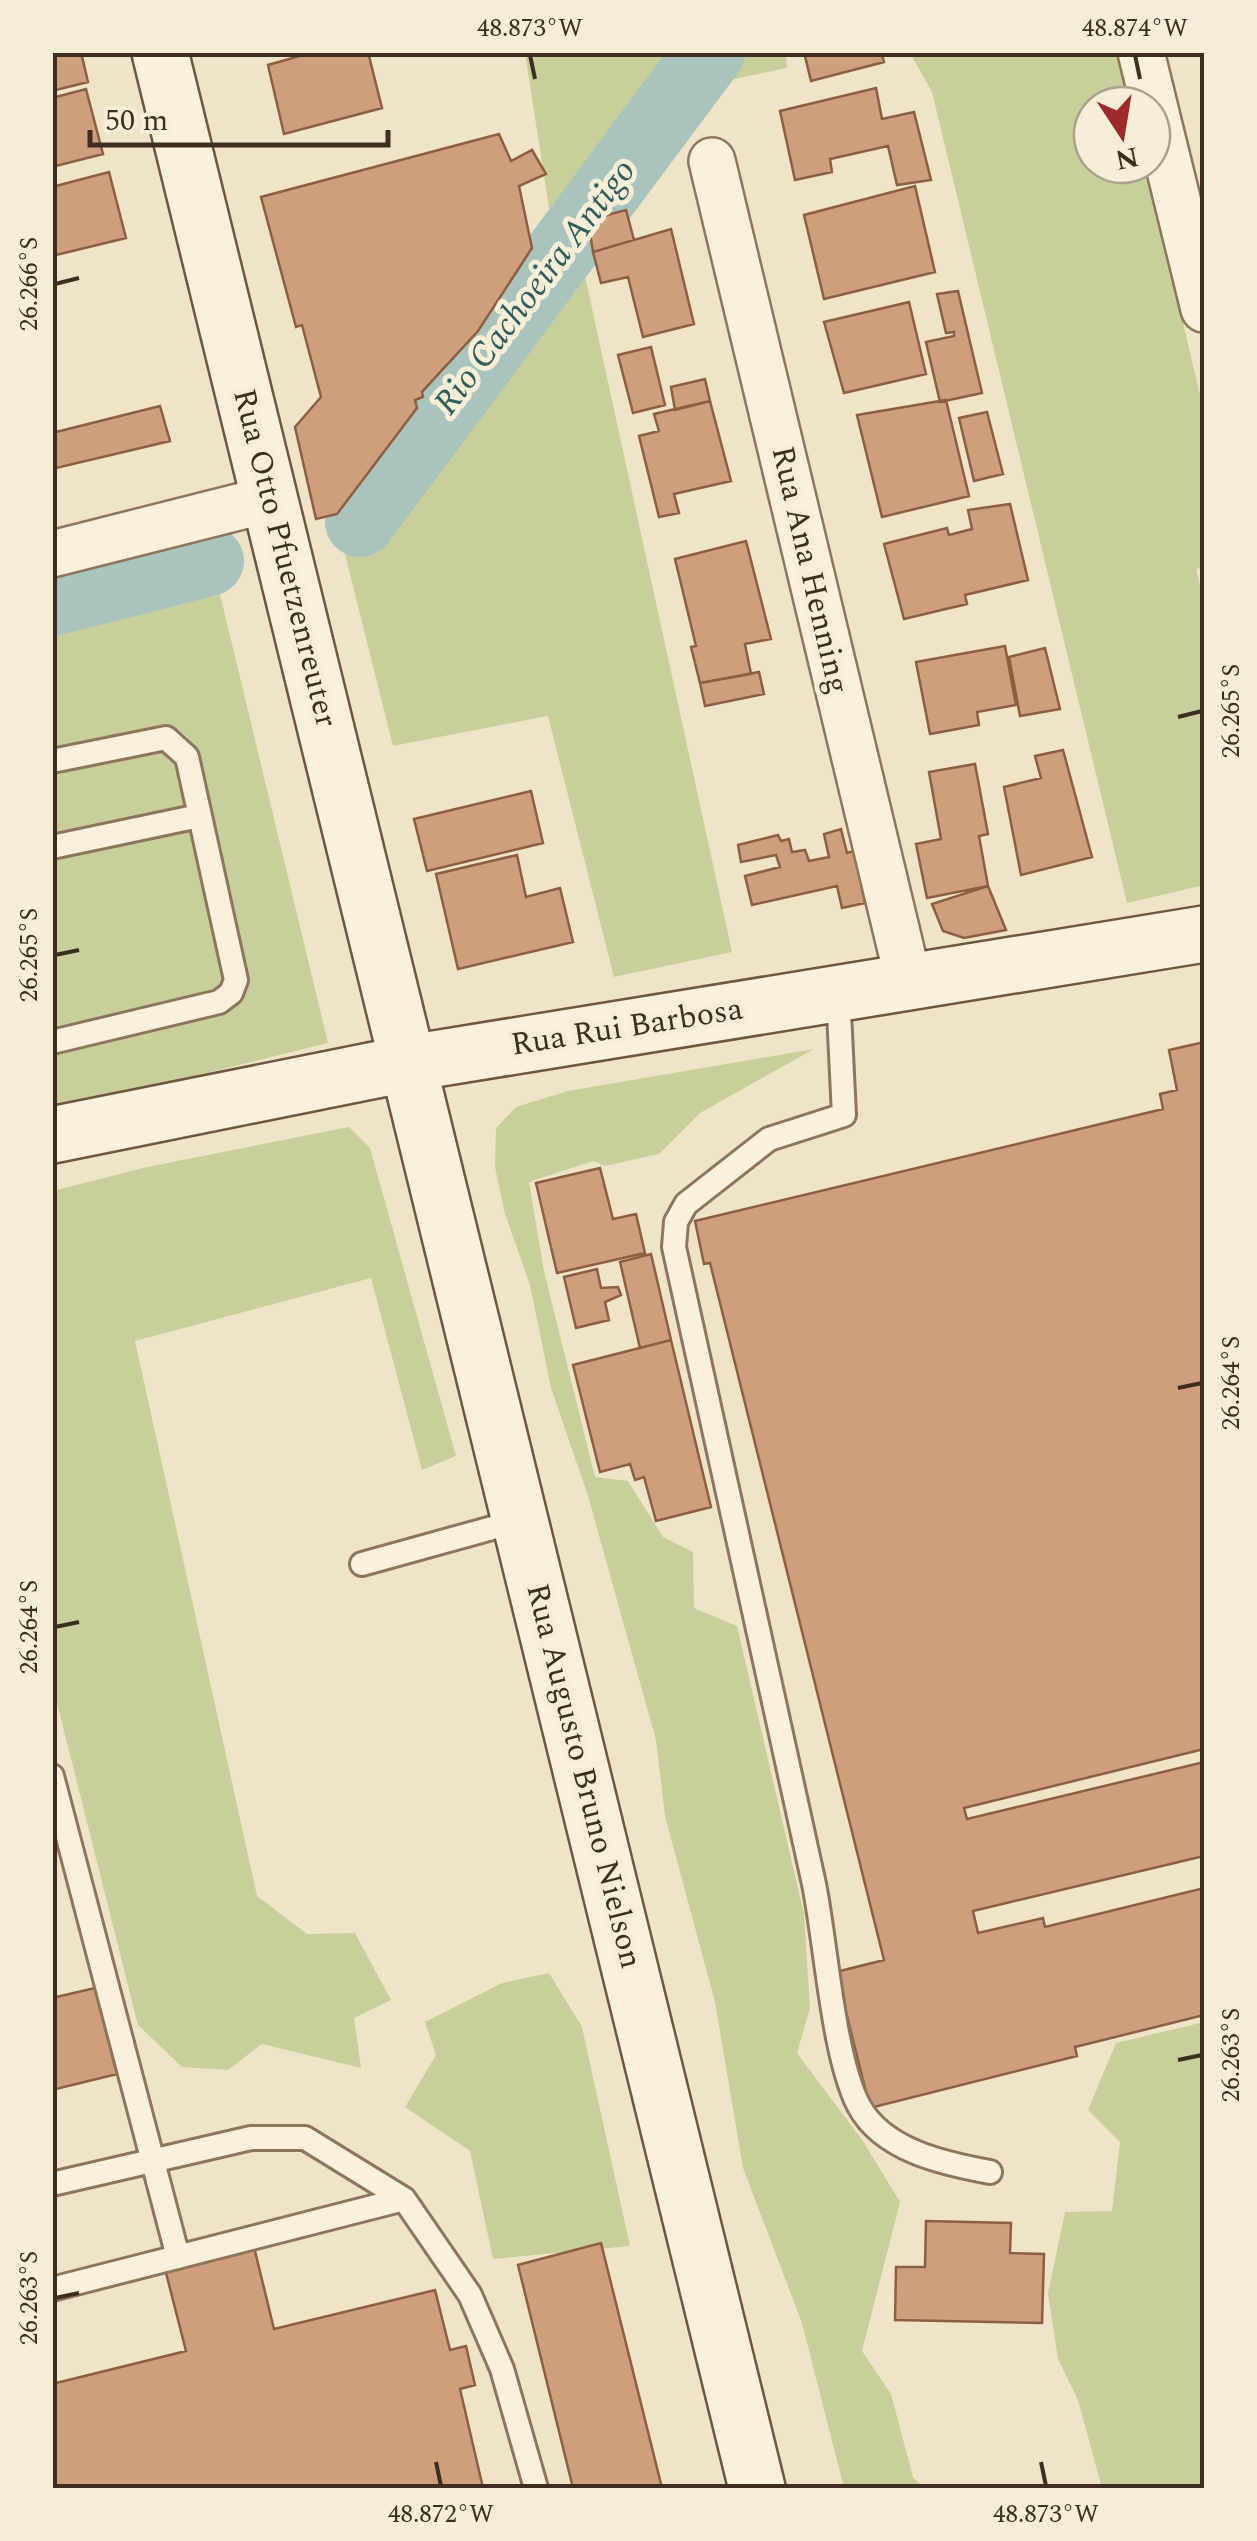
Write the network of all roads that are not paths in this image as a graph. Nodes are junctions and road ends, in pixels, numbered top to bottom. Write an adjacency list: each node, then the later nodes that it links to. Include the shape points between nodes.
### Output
1 (160, 52): 5 (main road, Rua Otto Pfuetzenreuter)
2 (1141, 52): 4 (street)
3 (712, 162): 11 (street, Rua Ana Henning)
4 (1204, 309)
5 (270, 499): 6 (street); 14 (main road, Rua Otto Pfuetzenreuter)
6 (52, 554)
7 (52, 762): 8 (lane, via 166,738 186,757)
8 (199, 816): 9 (lane); 13 (lane, via 236,980 231,993 219,1002)
9 (52, 848)
10 (1204, 934): 11 (main road, Rua Rui Barbosa)
11 (908, 979): 12 (main road, Rua Rui Barbosa)
12 (838, 992): 14 (main road, Rua Rui Barbosa); 20 (lane, via 844,1115 769,1138 686,1204 674,1248 859,2107 878,2129 935,2162)
13 (52, 1042)
14 (410, 1063): 15 (main road, Rua Rui Barbosa); 16 (main road, Rua Augusto Bruno Nielson)
15 (52, 1135)
16 (521, 1520): 17 (lane); 26 (main road, Rua Augusto Bruno Nielson)
17 (362, 1564)
18 (52, 1776): 19 (lane)
19 (150, 2159): 21 (lane); 22 (lane, via 251,2138 305,2138); 23 (lane)
20 (990, 2172)
21 (52, 2184)
22 (404, 2200): 23 (lane); 25 (lane, via 470,2295 502,2369)
23 (178, 2257): 24 (lane)
24 (52, 2289)
25 (536, 2488)
26 (757, 2488)

